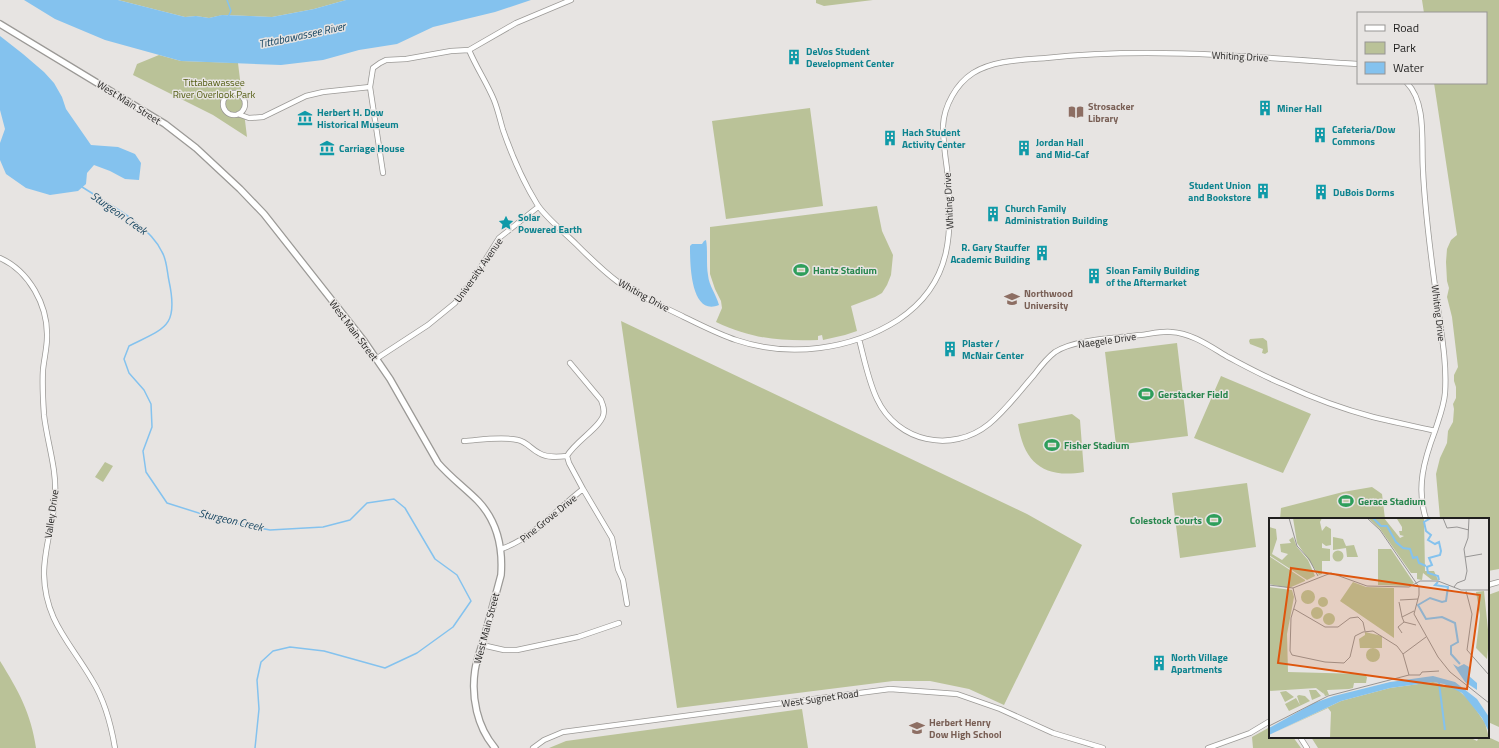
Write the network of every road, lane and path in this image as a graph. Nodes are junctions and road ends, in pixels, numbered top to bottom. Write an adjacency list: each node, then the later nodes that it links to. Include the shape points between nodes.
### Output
1 (571, 0): 3 (street, via 516,23)
2 (0, 24): 12 (street, West Main Street, via 151,115 216,164 264,214)
3 (469, 50): 6 (street, via 380,62 373,68); 9 (street, Whiting Drive, via 494,101 516,162)
4 (1357, 64): 11 (street, Whiting Drive, via 1131,52 1011,61 984,67 971,75 955,91 943,122 950,232 946,254 937,277 931,289 910,311)
5 (1408, 84): 14 (street, Whiting Drive, via 1416,95 1421,118 1424,196 1445,361 1444,404)
6 (370, 87): 7 (street, via 306,96 263,117 249,118); 8 (street)
7 (238, 114): 7 (street, via 230,114 224,107 224,99 231,94 238,94 243,99 243,109)
8 (383, 173)
9 (538, 206): 11 (street, Whiting Drive, via 617,281 648,300 735,340 791,350 826,347); 12 (street, University Avenue, via 499,238 455,304 428,326)
10 (0, 258): 27 (street, Valley Drive, via 20,271 29,282 42,304 45,319 47,336 42,390 55,483 53,517 44,560 45,588 49,606 57,627 101,696)
11 (859, 339): 14 (street, Naegele Drive, via 877,400 906,431 926,439 956,439 988,425 1044,363 1056,352 1071,345 1170,332 1189,336 1258,373 1332,404)
12 (376, 359): 19 (street, West Main Street, via 438,463 487,512 495,526)
13 (570, 363): 16 (street, via 601,400 604,408 603,416)
14 (1435, 431): 18 (street, Whiting Drive, via 1422,472 1421,492)
15 (464, 441): 16 (street, via 517,440 540,454 551,457)
16 (567, 456): 17 (street, Pine Grove Drive)
17 (583, 489): 19 (street, Pine Grove Drive, via 518,543); 22 (street, via 612,538)
18 (1426, 518)
19 (501, 549): 24 (street, West Main Street, via 501,575)
20 (1499, 582): 21 (street)
21 (1489, 585)
22 (627, 604)
23 (619, 623): 24 (street, via 578,637 517,650)
24 (482, 645): 28 (street, West Main Street, via 474,680 475,702 484,732)
25 (1269, 723): 31 (street, via 1250,733)
26 (1301, 738): 32 (street)
27 (115, 748)
28 (495, 748)
29 (533, 748): 30 (street, West Sugnet Road, via 563,732 890,689 957,694 1053,732)
30 (1103, 748)
31 (1208, 748)
32 (1307, 748)

